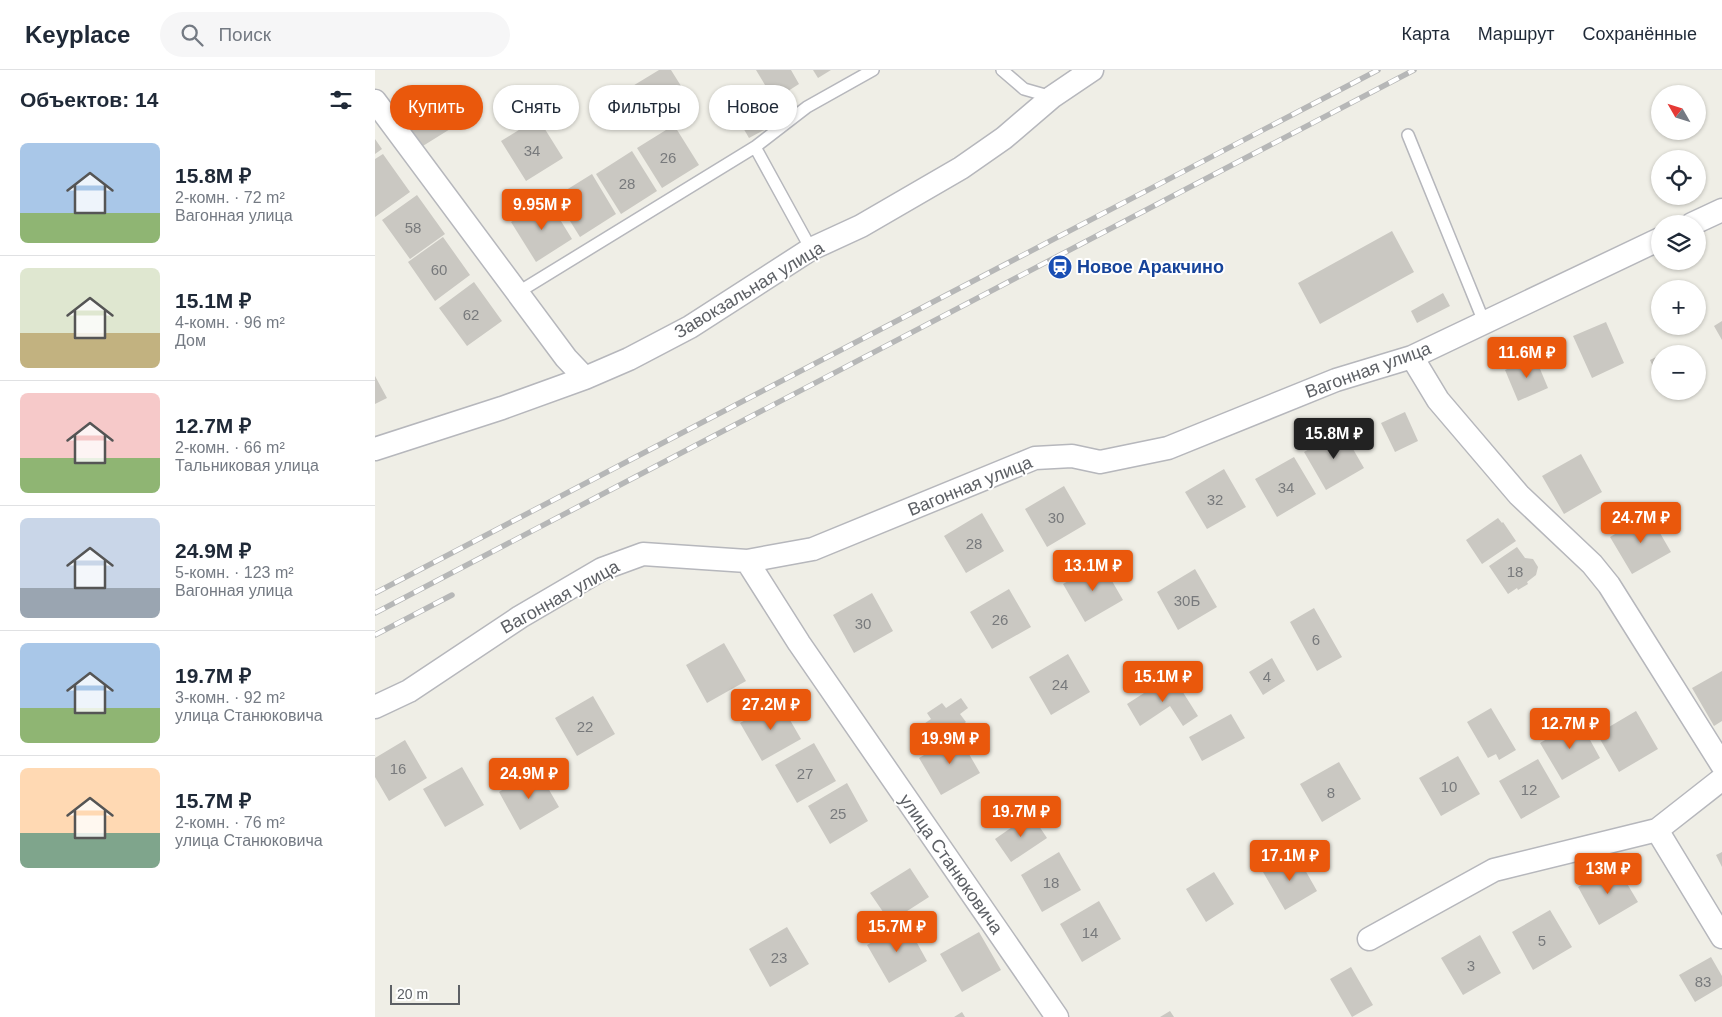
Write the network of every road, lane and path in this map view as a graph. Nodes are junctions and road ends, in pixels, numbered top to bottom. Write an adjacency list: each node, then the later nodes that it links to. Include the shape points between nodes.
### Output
1 (873, 70): 7 (lane, via 807,108)
2 (1002, 70): 4 (lane, via 1024,89)
3 (1092, 70): 4 (street, Завокзальная улица)
4 (1052, 97): 11 (street, Завокзальная улица, via 1004,138 961,168 861,226)
5 (375, 101): 12 (street)
6 (1408, 135): 13 (lane)
7 (755, 147): 11 (lane); 12 (lane)
8 (1722, 210): 9 (street)
9 (1706, 217)
10 (1651, 243): 13 (street, Вагонная улица)
11 (811, 249): 15 (street, Завокзальная улица, via 690,327)
12 (517, 293): 15 (street)
13 (1484, 322): 14 (street, Вагонная улица)
14 (1412, 356): 17 (street, Вагонная улица, via 1336,380 1169,448 1099,462 1072,456 1035,458 813,549); 19 (street, via 1438,400 1513,488 1592,564 1609,585)
15 (585, 378): 16 (street, Завокзальная улица)
16 (375, 448)
17 (747, 561): 18 (street, Вагонная улица, via 643,554 602,569 519,617 409,691); 24 (street, улица Станюковича, via 799,643)
18 (375, 707)
19 (1722, 765)
20 (1722, 779): 21 (street)
21 (1657, 830): 22 (street); 23 (street, via 1494,870)
22 (1722, 937)
23 (1369, 939)
24 (1057, 1017)

